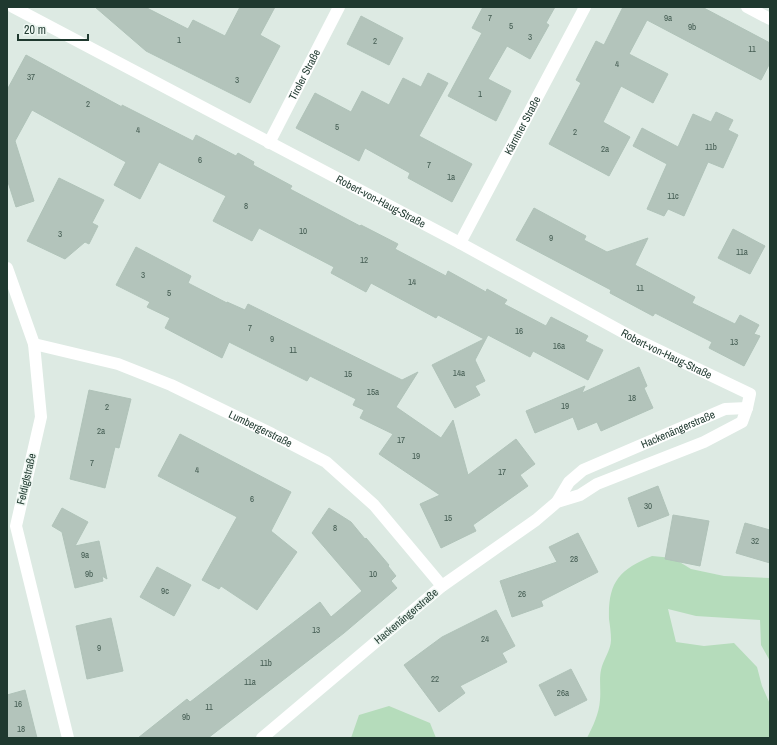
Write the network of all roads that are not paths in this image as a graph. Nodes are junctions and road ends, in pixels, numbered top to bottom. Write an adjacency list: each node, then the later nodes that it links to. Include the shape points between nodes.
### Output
1 (13, 7): 6 (street, Robert-von-Haug-Straße)
2 (339, 7): 6 (street, Tiroler Straße)
3 (584, 7): 7 (street, Kärntner Straße)
4 (747, 7): 5 (street)
5 (770, 19)
6 (269, 143): 7 (street, Robert-von-Haug-Straße)
7 (460, 243): 10 (street, Robert-von-Haug-Straße, via 639,341)
8 (7, 268): 9 (street, Feldiglstraße)
9 (34, 344): 13 (street, Lumbergerstraße, via 118,364 170,385 326,462 374,505); 14 (street, Feldiglstraße, via 40,417 16,526)
10 (750, 394): 11 (street, Hackenängerstraße)
11 (747, 408): 12 (street, Hackenängerstraße, via 742,422 704,442 597,484 580,495); 12 (street, Hackenängerstraße, via 725,409 583,470 569,482)
12 (557, 502): 13 (street, Hackenängerstraße, via 536,520)
13 (442, 586): 15 (street, Hackenängerstraße)
14 (68, 738)
15 (262, 738)

